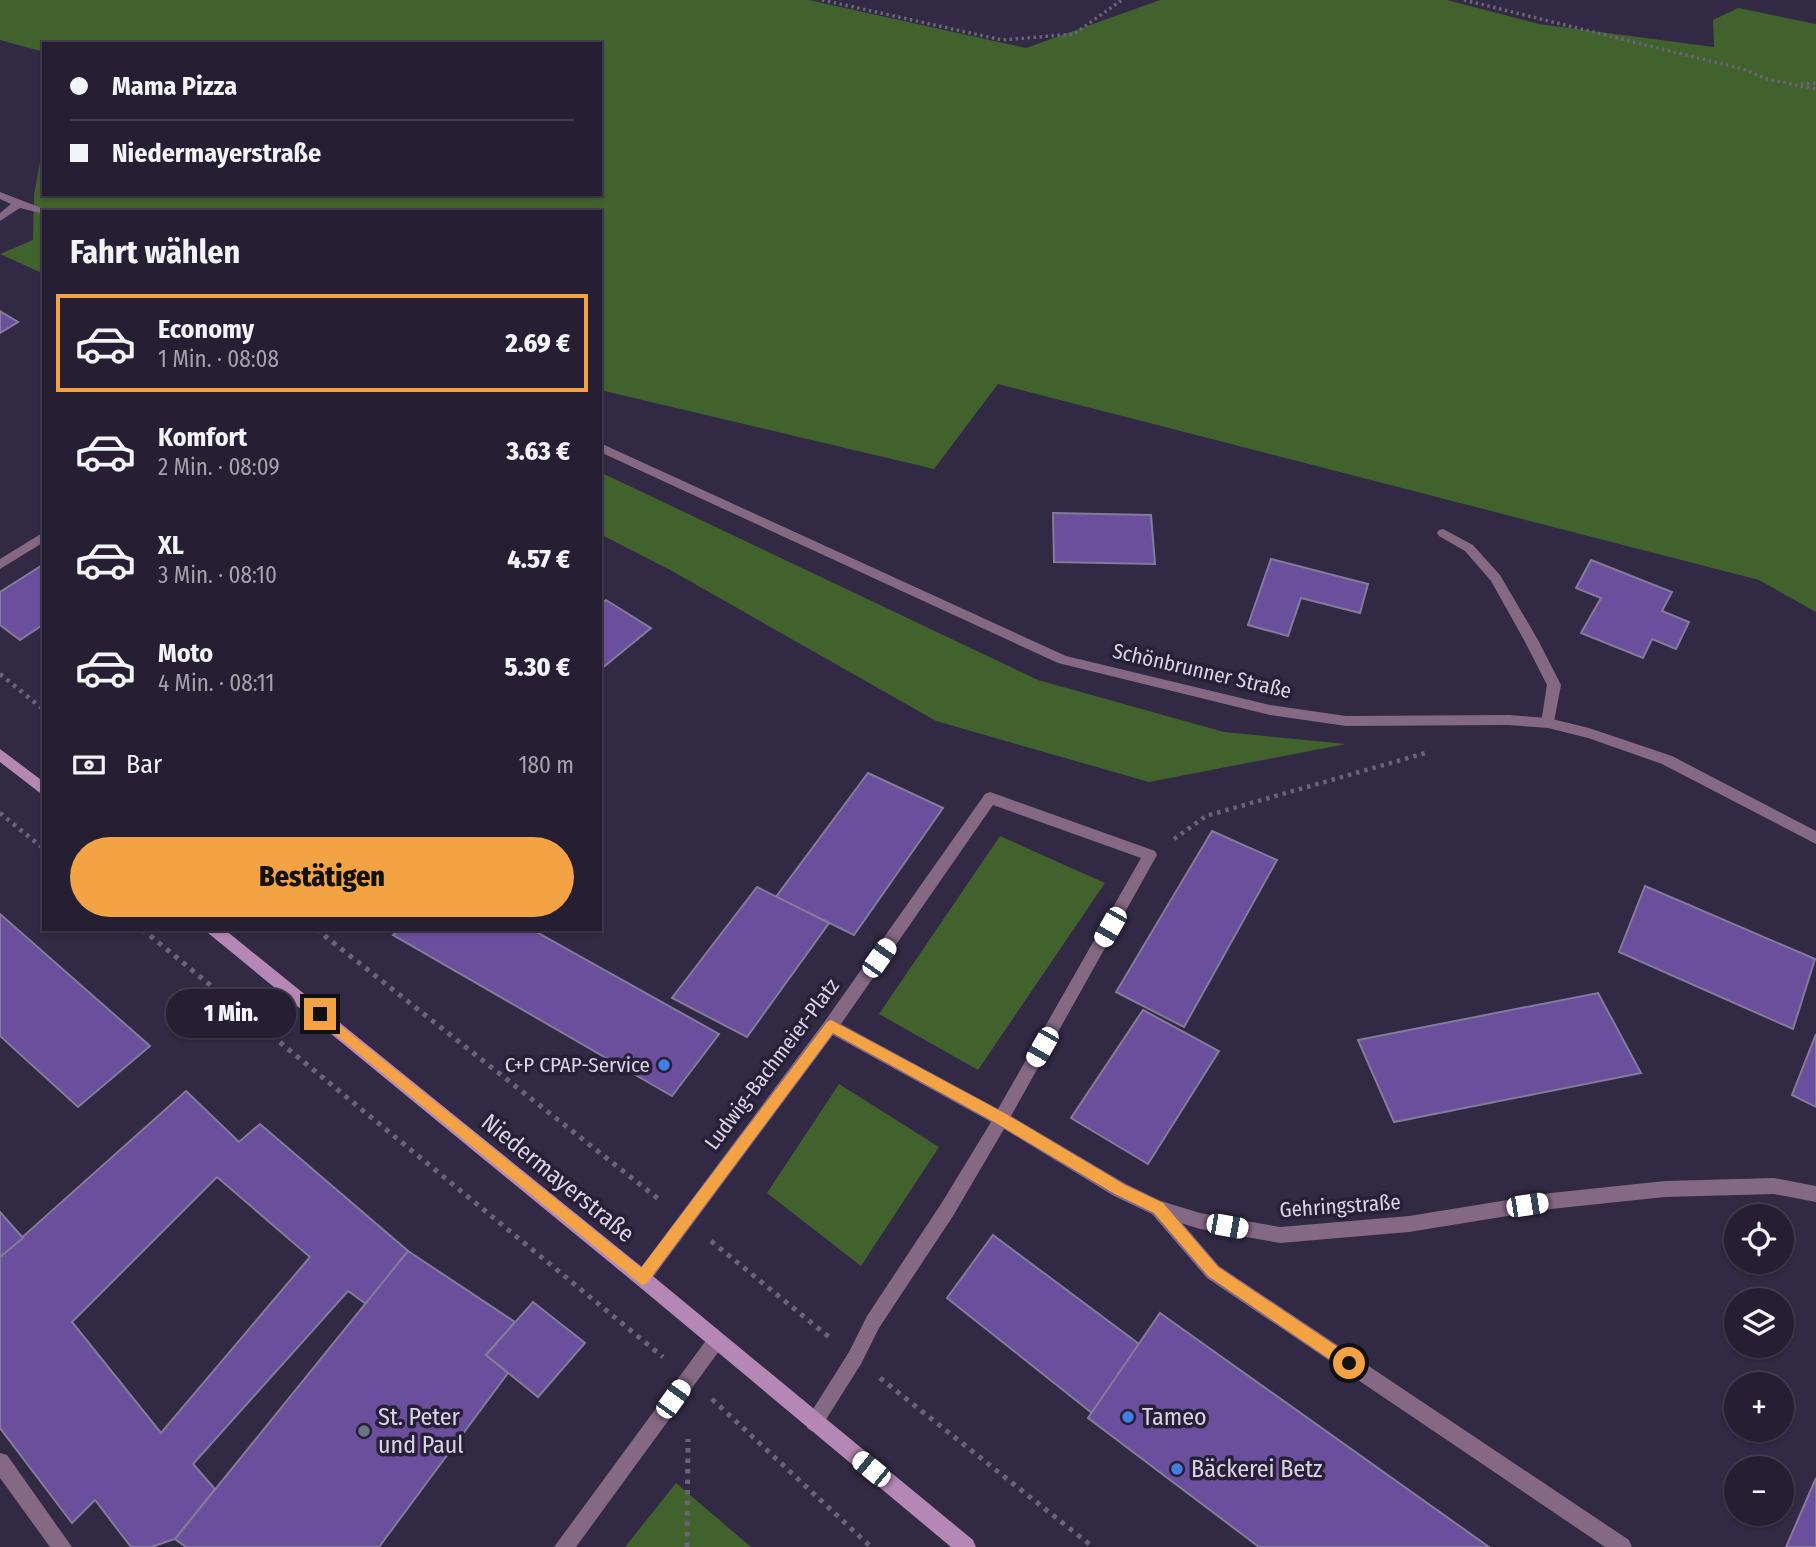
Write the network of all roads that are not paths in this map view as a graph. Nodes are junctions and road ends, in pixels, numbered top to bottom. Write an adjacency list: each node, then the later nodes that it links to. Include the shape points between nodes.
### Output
1 (0, 195): 2 (street)
2 (18, 205): 3 (street); 4 (street)
3 (42, 211)
4 (0, 218)
5 (602, 448): 9 (street, Schönbrunner Straße, via 1063,660 1270,710 1346,721)
6 (1443, 533): 9 (street, via 1469,548 1496,578 1531,640 1554,685)
7 (42, 537): 8 (street)
8 (0, 565)
9 (1548, 723): 12 (street, Schönbrunner Straße, via 1667,760)
10 (0, 754): 11 (main road)
11 (42, 788)
12 (1816, 838)
13 (215, 931): 18 (main road, Niedermayerstraße)
14 (831, 1026): 15 (street, Gehringstraße); 15 (street, Ludwig-Bachmeier-Platz, via 989,798 1150,855); 18 (street, Ludwig-Bachmeier-Platz)
15 (1001, 1119): 17 (street, Gehringstraße); 20 (street)
16 (1816, 1194): 17 (street, Gehringstraße, via 1774,1186 1665,1189 1551,1201 1409,1224 1280,1235 1200,1221)
17 (1158, 1208): 25 (street, via 1213,1272)
18 (642, 1278): 19 (main road, Niedermayerstraße)
19 (716, 1341): 20 (main road, Niedermayerstraße); 23 (street)
20 (814, 1423): 24 (main road, Niedermayerstraße)
21 (0, 1462): 22 (street)
22 (62, 1547)
23 (564, 1547)
24 (966, 1547)
25 (1622, 1547)

